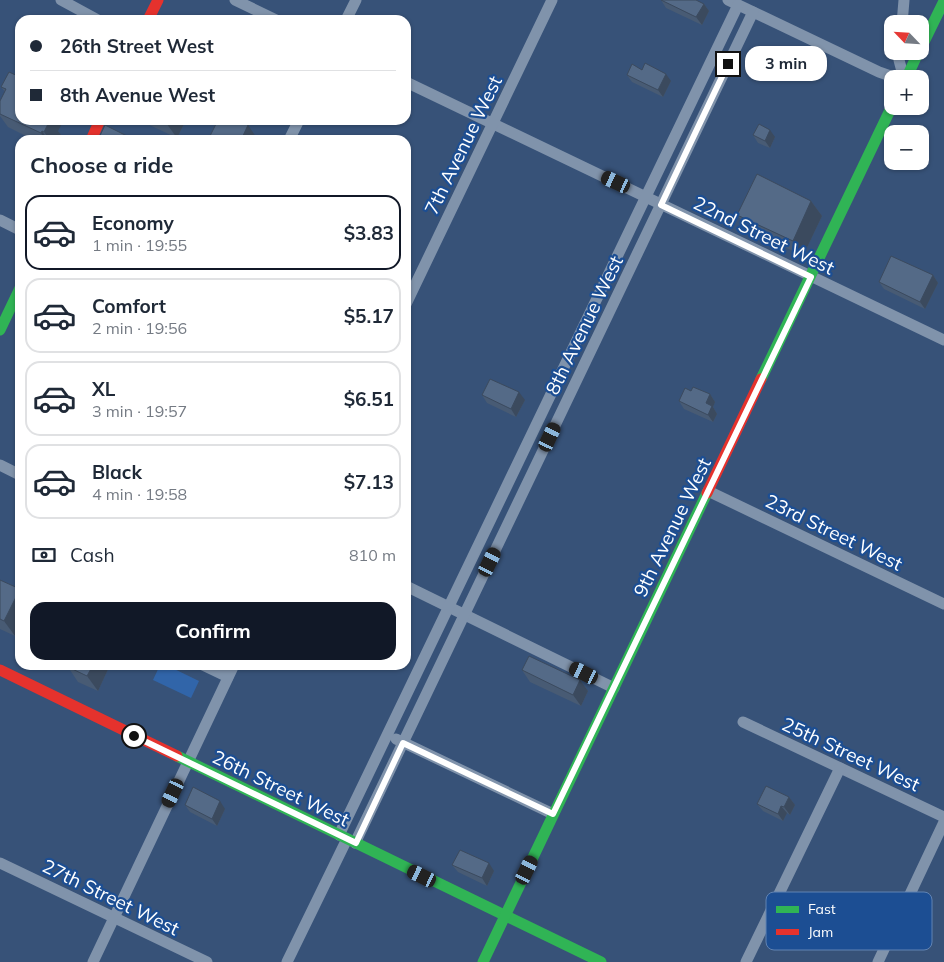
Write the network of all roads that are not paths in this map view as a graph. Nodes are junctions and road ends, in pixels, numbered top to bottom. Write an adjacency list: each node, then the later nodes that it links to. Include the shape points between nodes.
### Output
1 (61, 0): 10 (street)
2 (158, 0): 11 (street)
3 (235, 0): 12 (street)
4 (356, 0): 13 (street)
5 (552, 0): 19 (street, 7th Avenue West)
6 (904, 0): 14 (street)
7 (944, 1): 15 (street)
8 (733, 2): 9 (street); 20 (street, 8th Avenue West)
9 (753, 12): 16 (street); 21 (street, 8th Avenue West)
10 (89, 15)
11 (150, 15)
12 (266, 15)
13 (348, 15)
14 (903, 15)
15 (929, 32)
16 (884, 74)
17 (411, 84): 19 (street, 22nd Street West)
18 (888, 115): 24 (street, 9th Avenue West)
19 (493, 124): 20 (street, 22nd Street West); 25 (street, 7th Avenue West)
20 (646, 196): 21 (street, 22nd Street West); 34 (street, 8th Avenue West)
21 (661, 205): 24 (street, 22nd Street West); 35 (street, 8th Avenue West)
22 (0, 220): 23 (street)
23 (15, 228)
24 (811, 277): 28 (street, 22nd Street West); 31 (street, 9th Avenue West)
25 (411, 294)
26 (15, 298): 27 (street)
27 (0, 330)
28 (944, 340)
29 (0, 465): 30 (street)
30 (15, 472)
31 (708, 491): 33 (street, 23rd Street West); 40 (street, 9th Avenue West)
32 (411, 589): 34 (street)
33 (944, 604)
34 (449, 608): 35 (street); 42 (street, 8th Avenue West)
35 (464, 615): 40 (street); 43 (street, 8th Avenue West)
36 (0, 670): 44 (street, 26th Street West)
37 (214, 670): 39 (street)
38 (232, 670): 39 (street)
39 (228, 677): 44 (street)
40 (614, 688): 46 (street, 9th Avenue West)
41 (743, 722): 45 (street, 25th Street West)
42 (388, 735): 43 (street); 49 (street, 8th Avenue West)
43 (403, 743): 46 (street); 49 (street, 8th Avenue West)
44 (187, 763): 49 (street, 26th Street West); 54 (street)
45 (840, 768): 47 (street, 25th Street West); 51 (street)
46 (553, 814): 53 (street, 9th Avenue West)
47 (944, 817)
48 (944, 822): 52 (street)
49 (347, 839): 53 (street, 26th Street West); 59 (street, 8th Avenue West)
50 (0, 863): 54 (street, 27th Street West)
51 (780, 892)
52 (911, 892)
53 (505, 916): 60 (street, 9th Avenue West); 61 (street, 26th Street West)
54 (114, 918): 57 (street); 58 (street, 27th Street West)
55 (766, 921): 62 (street)
56 (884, 950): 63 (street)
57 (93, 962)
58 (207, 962)
59 (287, 962)
60 (483, 962)
61 (601, 962)
62 (746, 962)
63 (878, 962)

